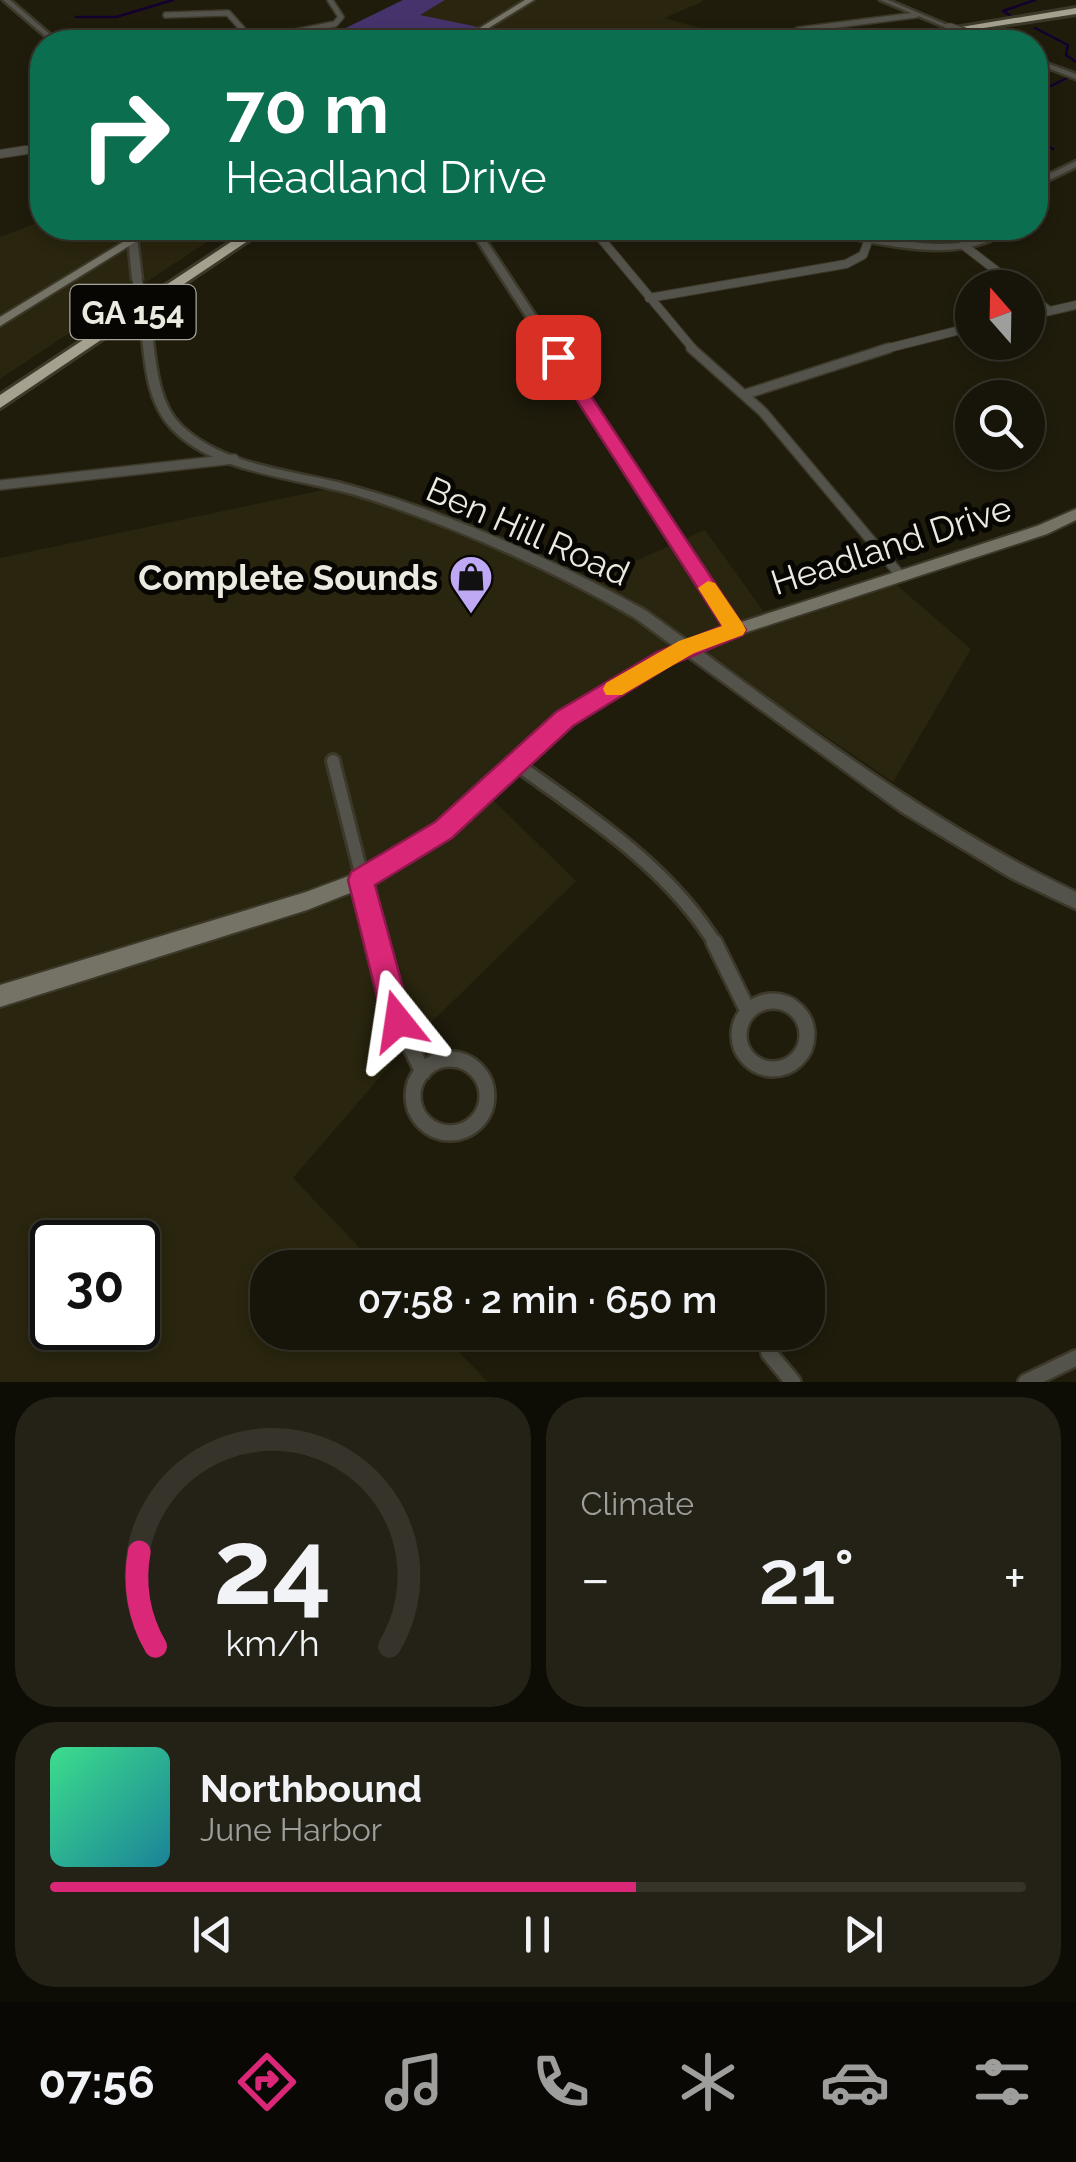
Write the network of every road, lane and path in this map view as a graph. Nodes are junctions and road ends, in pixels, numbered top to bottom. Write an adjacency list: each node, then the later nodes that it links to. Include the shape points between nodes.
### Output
1 (330, 0): 10 (street, via 341,18)
2 (530, 0): 11 (main road)
3 (883, 0): 6 (street)
4 (4, 1): 8 (street)
5 (1076, 14): 14 (highway); 15 (highway)
6 (916, 15): 12 (street); 13 (street, bridge)
7 (166, 16): 9 (street, via 228,12)
8 (41, 30)
9 (243, 30)
10 (305, 30)
11 (481, 30)
12 (798, 30)
13 (957, 30)
14 (962, 30)
15 (983, 30)
16 (1048, 66): 17 (street)
17 (1076, 78)
18 (30, 150): 19 (street)
19 (0, 154)
20 (1074, 166): 21 (street)
21 (1048, 175)
22 (123, 240): 38 (main road)
23 (133, 240): 43 (street, Ben Hill Road, bridge, via 161,408 189,439)
24 (220, 240): 40 (highway, GA 154)
25 (242, 240): 42 (highway, GA 154)
26 (481, 240): 47 (street)
27 (602, 240): 33 (street)
28 (868, 240): 33 (street, via 863,254 846,264)
29 (900, 240): 31 (street)
30 (984, 240): 31 (street)
31 (963, 245): 32 (street)
32 (996, 270)
33 (649, 298): 41 (street, via 688,345)
34 (1076, 305): 36 (street)
35 (1045, 307): 36 (street)
36 (1050, 311): 37 (street)
37 (1045, 312)
38 (0, 322)
39 (955, 331): 41 (street)
40 (0, 384)
41 (746, 394): 46 (street)
42 (0, 403)
43 (234, 459): 44 (street); 48 (street, Ben Hill Road, via 361,492 562,572)
44 (0, 485)
45 (1076, 514): 46 (main road, Headland Drive)
46 (902, 576): 47 (main road, Headland Drive)
47 (735, 630): 48 (main road, Headland Drive)
48 (686, 647): 50 (main road, Headland Drive, via 564,719); 52 (street, Ben Hill Road, via 930,822 986,858)
49 (333, 761): 51 (street)
50 (515, 763): 51 (main road, Headland Drive, via 444,830); 54 (street, via 585,813 700,918 735,972)
51 (361, 880): 53 (main road, Headland Drive); 55 (street, via 398,1021)
52 (1076, 901)
53 (0, 996)
54 (746, 1009): 54 (street, via 738,1032 751,1058 777,1069 801,1060 808,1036 795,1011 770,1000)
55 (423, 1072): 55 (street, via 414,1100 426,1126 453,1134 478,1119 486,1090 474,1066 448,1058)
56 (769, 1353): 58 (street)
57 (1076, 1358): 59 (street)
58 (794, 1382)
59 (1026, 1382)

